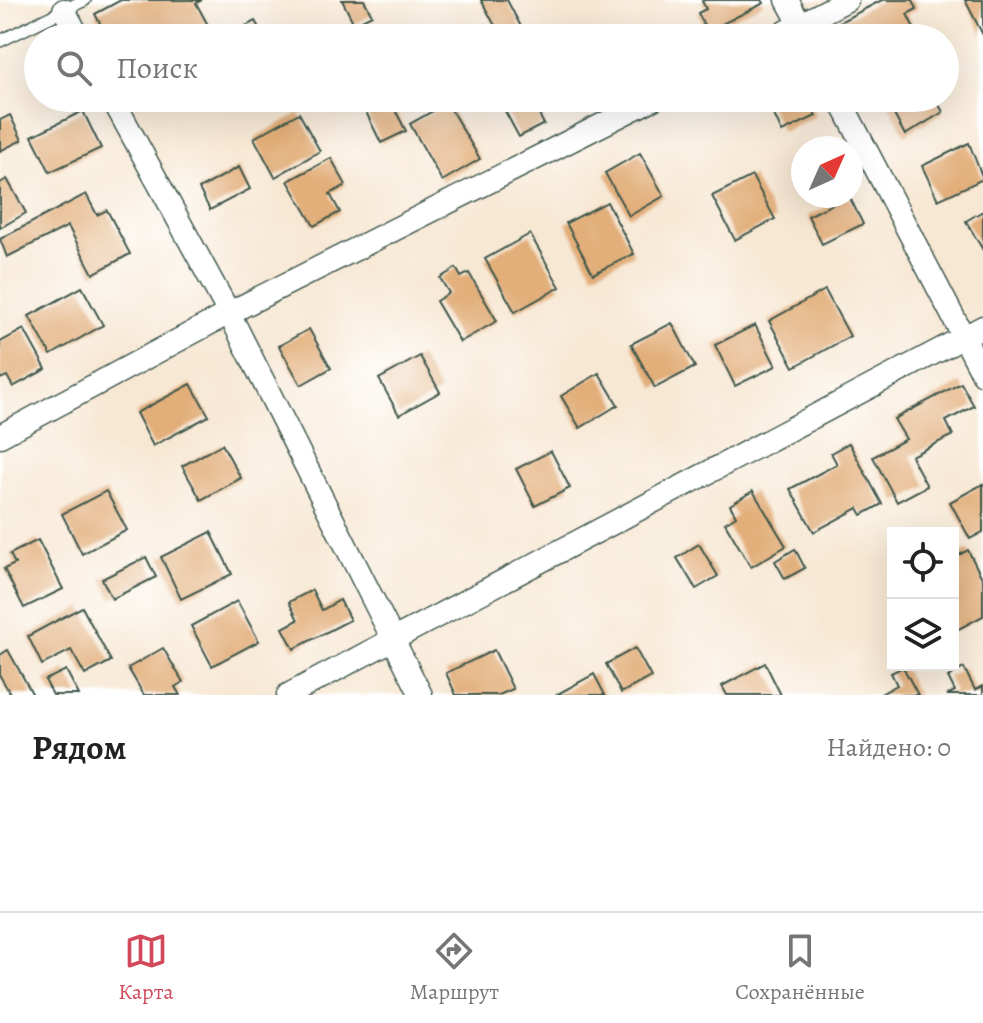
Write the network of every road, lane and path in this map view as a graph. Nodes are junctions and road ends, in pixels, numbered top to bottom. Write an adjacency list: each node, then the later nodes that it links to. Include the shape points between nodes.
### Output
1 (85, 0): 4 (lane)
2 (787, 0): 7 (street)
3 (847, 0): 8 (street)
4 (64, 10): 5 (lane); 6 (street)
5 (35, 24)
6 (72, 24)
7 (800, 24)
8 (814, 24)
9 (24, 29): 10 (lane)
10 (0, 41)
11 (120, 112): 14 (street)
12 (627, 112): 14 (street)
13 (847, 112): 15 (street)
14 (229, 313): 17 (street); 18 (street)
15 (973, 332): 16 (street); 18 (street)
16 (983, 374)
17 (0, 436)
18 (390, 638): 19 (street); 20 (street)
19 (288, 695)
20 (421, 695)

